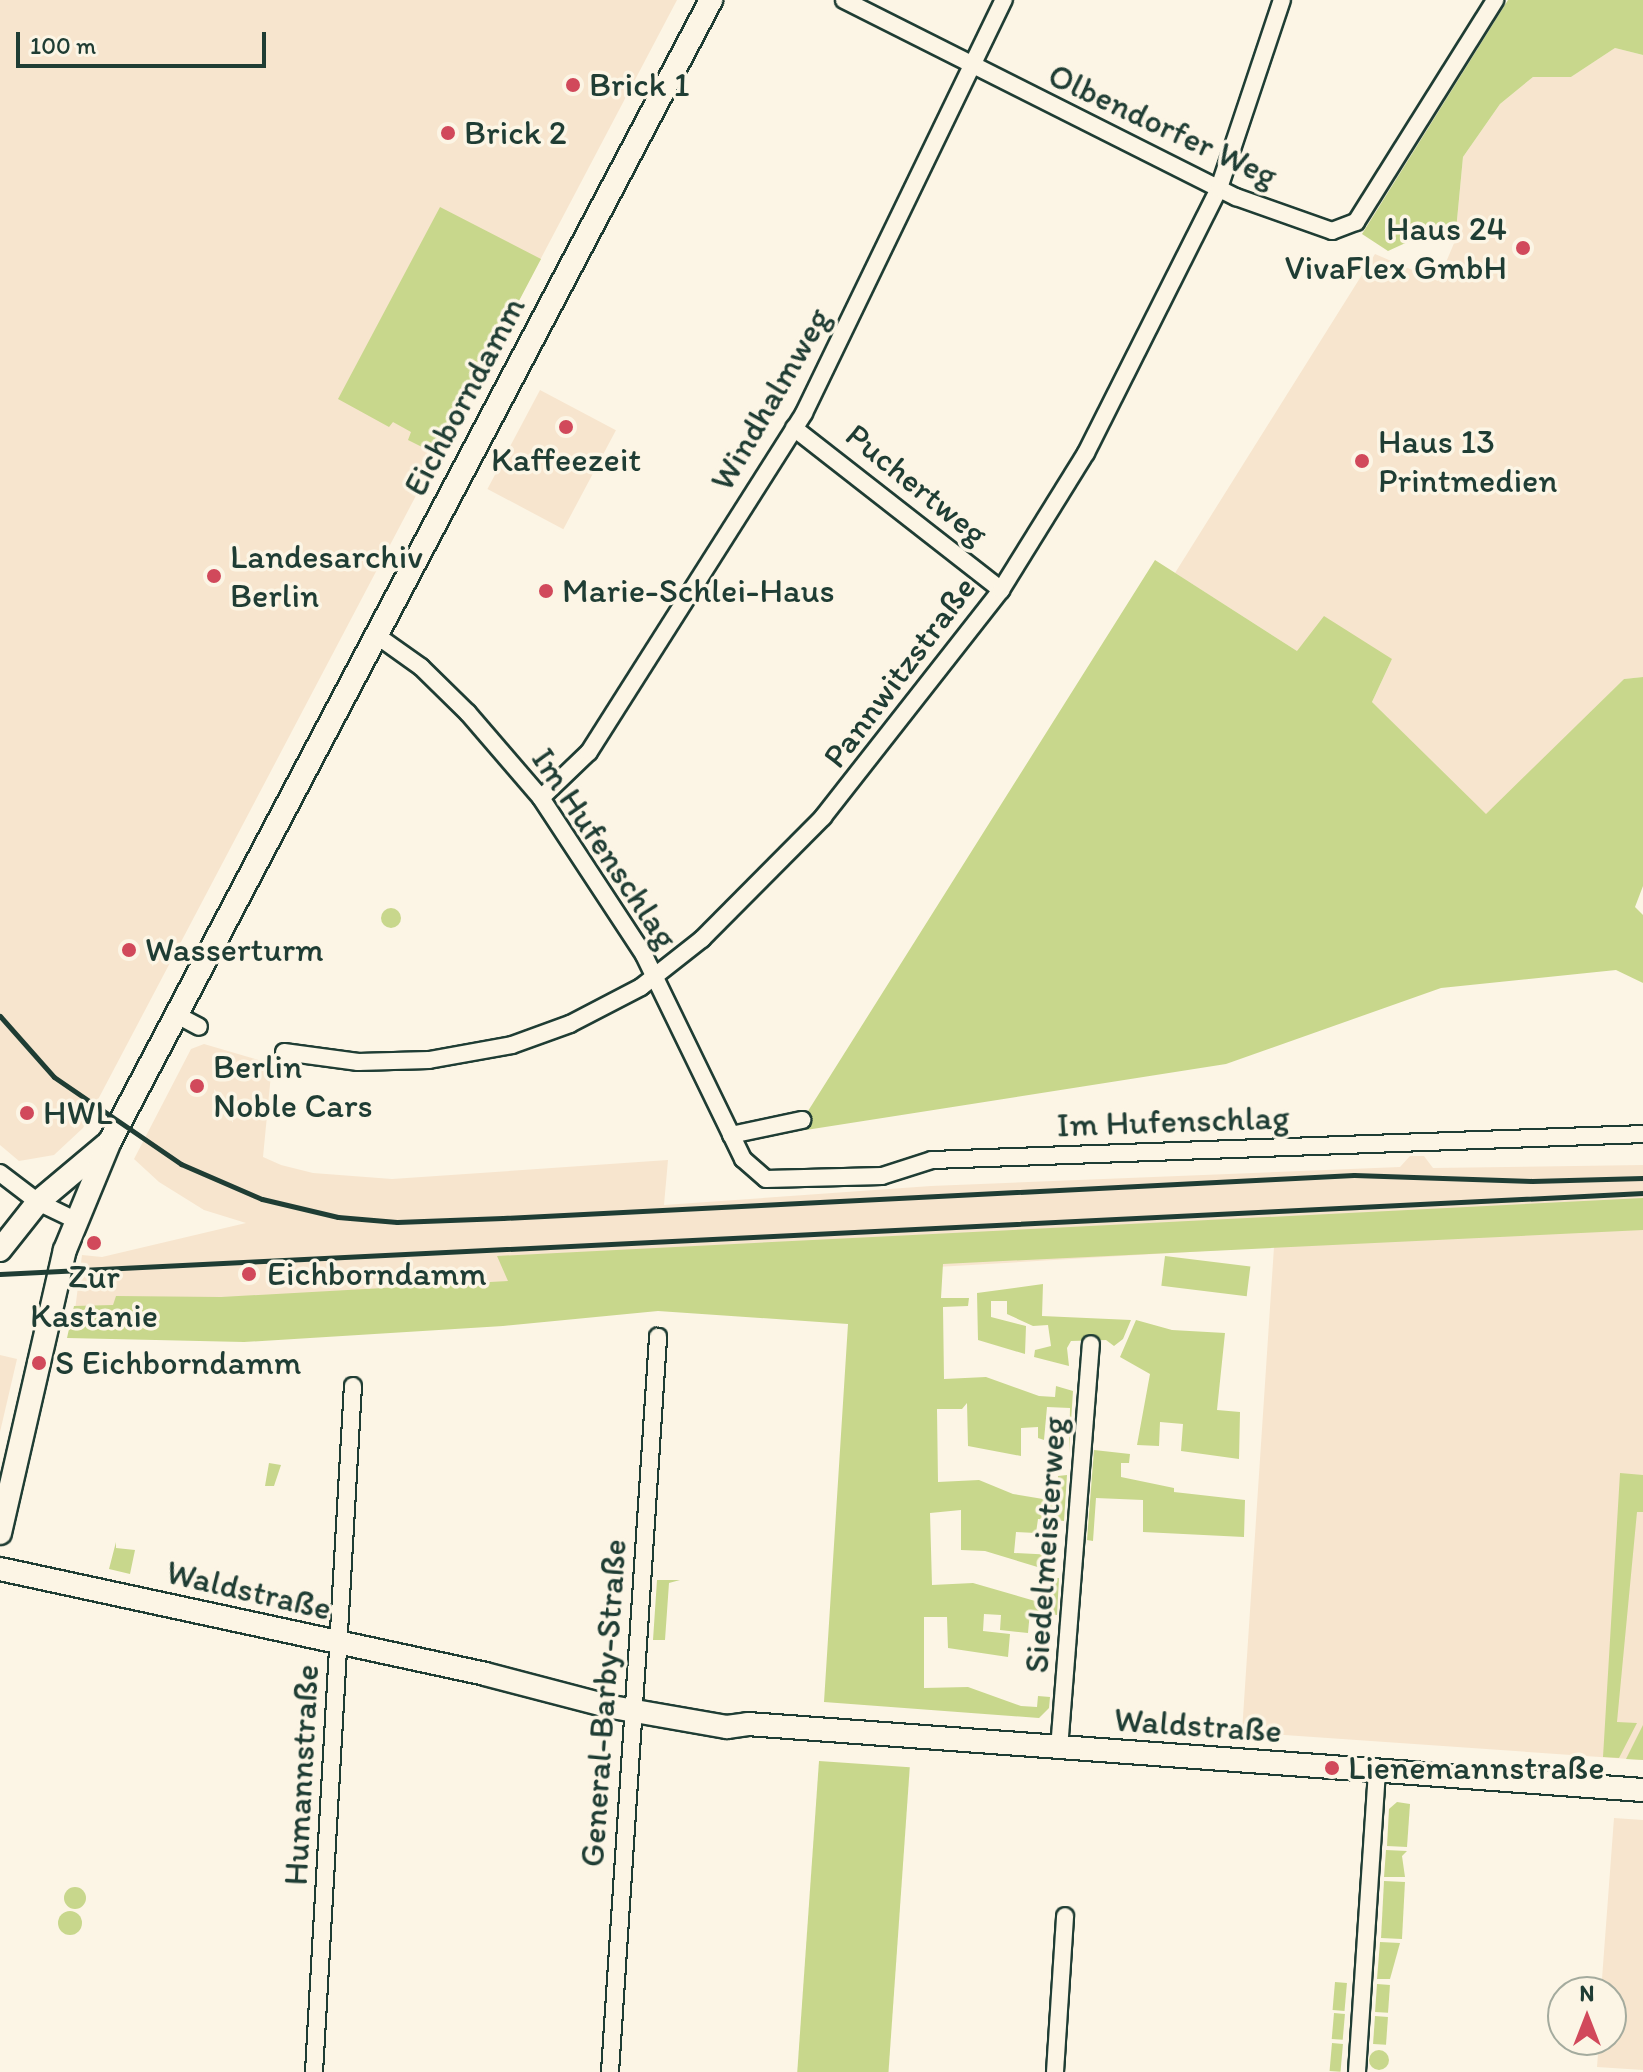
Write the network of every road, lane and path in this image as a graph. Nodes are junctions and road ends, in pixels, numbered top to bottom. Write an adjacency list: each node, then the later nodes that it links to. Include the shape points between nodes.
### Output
1 (711, 0): 10 (main road, Eichborndamm)
2 (844, 0): 6 (street, Olbendorfer Weg)
3 (1004, 0): 6 (street, Windhalmweg)
4 (1282, 0): 7 (street, Pannwitzstraße)
5 (1495, 0): 7 (street, Olbendorfer Weg, via 1347,229 1332,231 1302,222)
6 (974, 69): 7 (street, Olbendorfer Weg); 8 (street, Windhalmweg)
7 (1219, 188): 9 (street, Pannwitzstraße, via 1129,376)
8 (794, 428): 9 (street, Puchertweg); 11 (street, Windhalmweg, via 589,752)
9 (1001, 590): 12 (street, Pannwitzstraße, via 823,817 702,939)
10 (376, 635): 11 (street, Im Hufenschlag, via 421,667 468,713); 13 (main road, Eichborndamm)
11 (541, 798): 12 (street, Im Hufenschlag)
12 (655, 977): 15 (street, Pannwitzstraße, via 570,1024 484,1052 392,1062); 18 (street, Im Hufenschlag)
13 (175, 1014): 14 (street); 19 (main road, Eichborndamm)
14 (199, 1027)
15 (284, 1052)
16 (802, 1120): 18 (street)
17 (1643, 1134): 18 (street, Im Hufenschlag, via 932,1160 882,1176 766,1179 743,1159)
18 (731, 1135)
19 (110, 1141): 21 (main road); 22 (main road, Eichborndamm)
20 (0, 1173): 21 (street)
21 (38, 1202): 22 (street); 23 (main road)
22 (75, 1220): 27 (main road, Eichborndamm)
23 (0, 1250)
24 (658, 1337): 30 (street, General-Barby-Straße)
25 (1091, 1344): 31 (street, Siedelmeisterweg)
26 (353, 1386): 29 (street, Humannstraße)
27 (0, 1533)
28 (0, 1569): 29 (main road, Waldstraße)
29 (339, 1645): 30 (main road, Waldstraße, via 485,1674 514,1672); 35 (street, Humannstraße)
30 (632, 1704): 31 (main road, Waldstraße, via 748,1724); 36 (street, General-Barby-Straße)
31 (1059, 1749): 32 (main road, Waldstraße)
32 (1377, 1772): 33 (main road, Waldstraße); 38 (street)
33 (1643, 1790)
34 (1065, 1916): 37 (street)
35 (314, 2072)
36 (610, 2072)
37 (1055, 2072)
38 (1357, 2072)

